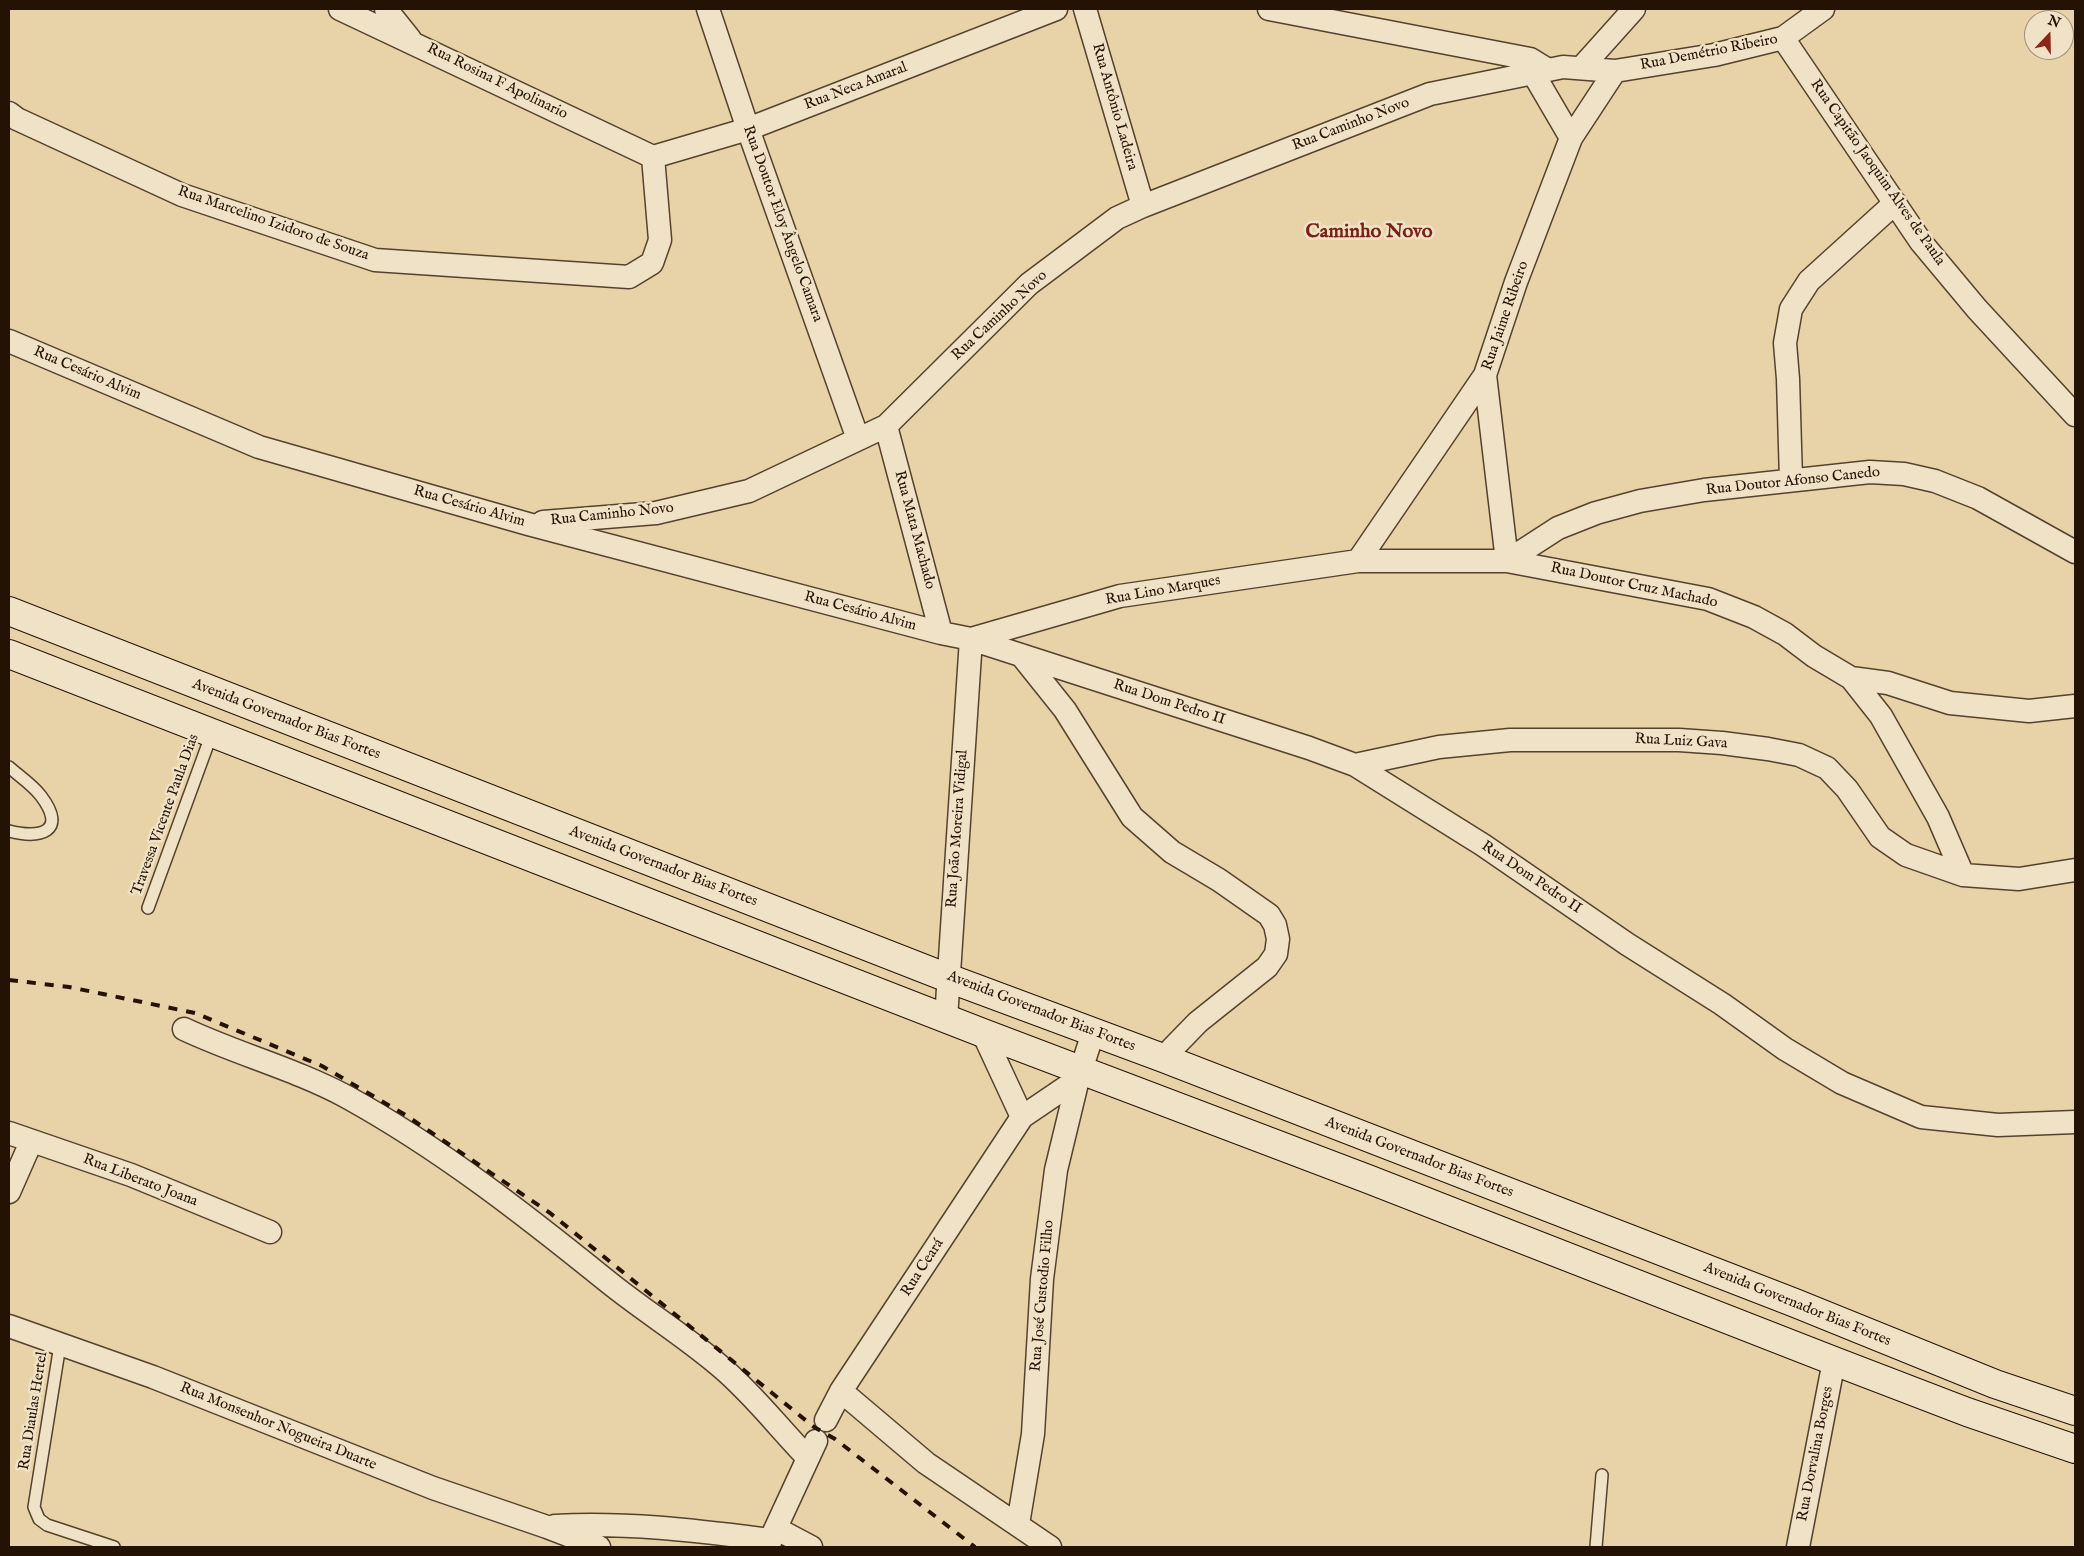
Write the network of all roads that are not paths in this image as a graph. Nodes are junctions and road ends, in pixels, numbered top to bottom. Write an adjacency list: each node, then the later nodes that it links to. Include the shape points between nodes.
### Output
1 (340, 9): 11 (street, Rua Rosina F Apolinario)
2 (386, 9): 11 (street)
3 (708, 9): 16 (street, Rua Doutor Eloy Ângelo Camara)
4 (1056, 9): 16 (street, Rua Neca Amaral)
5 (1085, 9): 20 (street, Rua Antônio Ladeira)
6 (1269, 9): 9 (street)
7 (1634, 9): 12 (street)
8 (1822, 9): 10 (street, Rua Demétrio Ribeiro)
9 (1312, 13): 14 (street, via 1530,59)
10 (1783, 38): 13 (street, Rua Demétrio Ribeiro, via 1714,55); 19 (street, Rua Capitão Jaoquim Alves de Paula)
11 (412, 42): 18 (street, Rua Rosina F Apolinario)
12 (1582, 67): 13 (street, Rua Demétrio Ribeiro); 14 (street, Rua Caminho Novo)
13 (1615, 71): 17 (street, Rua Jaime Ribeiro)
14 (1541, 72): 17 (street); 20 (street, Rua Caminho Novo, via 1430,94)
15 (9, 113): 18 (street, Rua Marcelino Izidoro de Souza, via 182,195 375,260 630,277 652,263 660,240)
16 (748, 129): 18 (street, Rua Neca Amaral); 25 (street, Rua Doutor Eloy Ângelo Camara)
17 (1571, 138): 22 (street, Rua Jaime Ribeiro, via 1516,282)
18 (653, 157)
19 (1895, 203): 23 (street, Rua Capitão Jaoquim Alves de Paula, via 1921,242 1977,309); 26 (street, via 1808,280 1791,309 1785,343)
20 (1143, 206): 24 (street, Rua Caminho Novo, via 1117,218 1029,284)
21 (9, 341): 27 (street, Rua Cesário Alvim, via 259,447)
22 (1485, 375): 29 (street, Rua Jaime Ribeiro); 30 (street)
23 (2075, 415)
24 (886, 426): 25 (street, Rua Caminho Novo); 32 (street, Rua Mata Machado)
25 (858, 439): 27 (street, Rua Caminho Novo, via 749,491 656,513)
26 (1791, 480): 28 (street, Rua Doutor Afonso Canedo, via 1870,472 1904,474 1935,481 1978,498); 29 (street, Rua Doutor Afonso Canedo, via 1686,493 1596,513 1558,528)
27 (528, 524): 32 (street, Rua Cesário Alvim)
28 (2075, 552)
29 (1506, 561): 30 (street, Rua Lino Marques); 36 (street, Rua Doutor Cruz Machado, via 1708,599 1754,617 1785,634)
30 (1358, 562): 33 (street, Rua Lino Marques, via 1120,596)
31 (9, 611): 37 (main road, Avenida Governador Bias Fortes)
32 (941, 634): 33 (street, Rua Cesário Alvim)
33 (971, 639): 35 (street, Rua Dom Pedro II); 48 (street, Rua João Moreira Vidigal)
34 (9, 654): 39 (main road)
35 (1021, 655): 40 (street, Rua Dom Pedro II); 53 (street, via 1065,710 1132,817 1172,852 1269,915 1275,925 1278,939 1276,954 1267,967 1198,1022)
36 (1851, 678): 38 (street, via 1888,683 1950,703 2029,711); 46 (street, Rua Doutor Cruz Machado, via 1882,716 1938,817)
37 (243, 704): 39 (main road); 42 (main road, Avenida Governador Bias Fortes)
38 (2075, 706)
39 (221, 737): 44 (main road); 47 (lane, Travessa Vicente Paula Dias)
40 (1355, 765): 46 (street, Rua Luiz Gava, via 1439,747 1510,740 1679,740 1768,749 1799,755 1827,768 1847,789 1880,838 1906,855); 56 (street, Rua Dom Pedro II, via 1483,845 1627,944 1842,1083 1921,1117 1998,1125)
41 (9, 767): 43 (lane, via 41,796 52,816 52,824 46,832)
42 (526, 814): 44 (main road); 48 (main road, Avenida Governador Bias Fortes)
43 (9, 831)
44 (513, 851): 49 (main road)
45 (2075, 870): 46 (street, via 2019,879)
46 (1962, 875)
47 (148, 908)
48 (948, 978): 49 (street, Rua João Moreira Vidigal); 51 (main road, Avenida Governador Bias Fortes)
49 (946, 1019): 52 (main road)
50 (184, 1029): 75 (street, via 271,1062 345,1097 422,1141 521,1211 619,1291 689,1341 812,1450)
51 (1094, 1033): 53 (main road, Avenida Governador Bias Fortes); 54 (street)
52 (983, 1034): 54 (main road); 55 (street)
53 (1163, 1058): 59 (main road, Avenida Governador Bias Fortes)
54 (1080, 1075): 55 (street, Rua Ceará); 60 (main road); 73 (street, Rua José Custodio Filho, via 1056,1170 1042,1279 1032,1434)
55 (1022, 1117): 68 (street, Rua Ceará)
56 (2075, 1122)
57 (9, 1133): 58 (street, Rua Liberato Joana)
58 (31, 1142): 61 (street); 62 (street, Rua Liberato Joana, via 131,1175)
59 (1381, 1143): 60 (main road); 63 (main road, Avenida Governador Bias Fortes)
60 (1368, 1179): 65 (main road)
61 (9, 1192)
62 (270, 1232)
63 (1795, 1303): 65 (main road); 69 (main road, Avenida Governador Bias Fortes, via 1995,1384)
64 (9, 1326): 66 (street, Rua Monsenhor Nogueira Duarte)
65 (1785, 1341): 67 (main road)
66 (60, 1345): 74 (street, Rua Monsenhor Nogueira Duarte, via 153,1377 433,1488); 76 (lane, Rua Diaulas Hertel, via 34,1508 36,1516 47,1526)
67 (1834, 1361): 71 (main road); 81 (street, Rua Dorvalina Borges)
68 (841, 1391): 70 (street, Rua Ceará); 73 (street, via 926,1463)
69 (2075, 1411)
70 (826, 1420)
71 (2075, 1449)
72 (1602, 1475): 80 (lane)
73 (1018, 1524): 79 (street)
74 (547, 1527): 75 (street, Rua Monsenhor Nogueira Duarte, via 600,1524); 77 (street, Rua Monsenhor Nogueira Duarte)
75 (772, 1538): 78 (street)
76 (114, 1547)
77 (599, 1547)
78 (811, 1547)
79 (1050, 1547)
80 (1596, 1547)
81 (1798, 1547)

